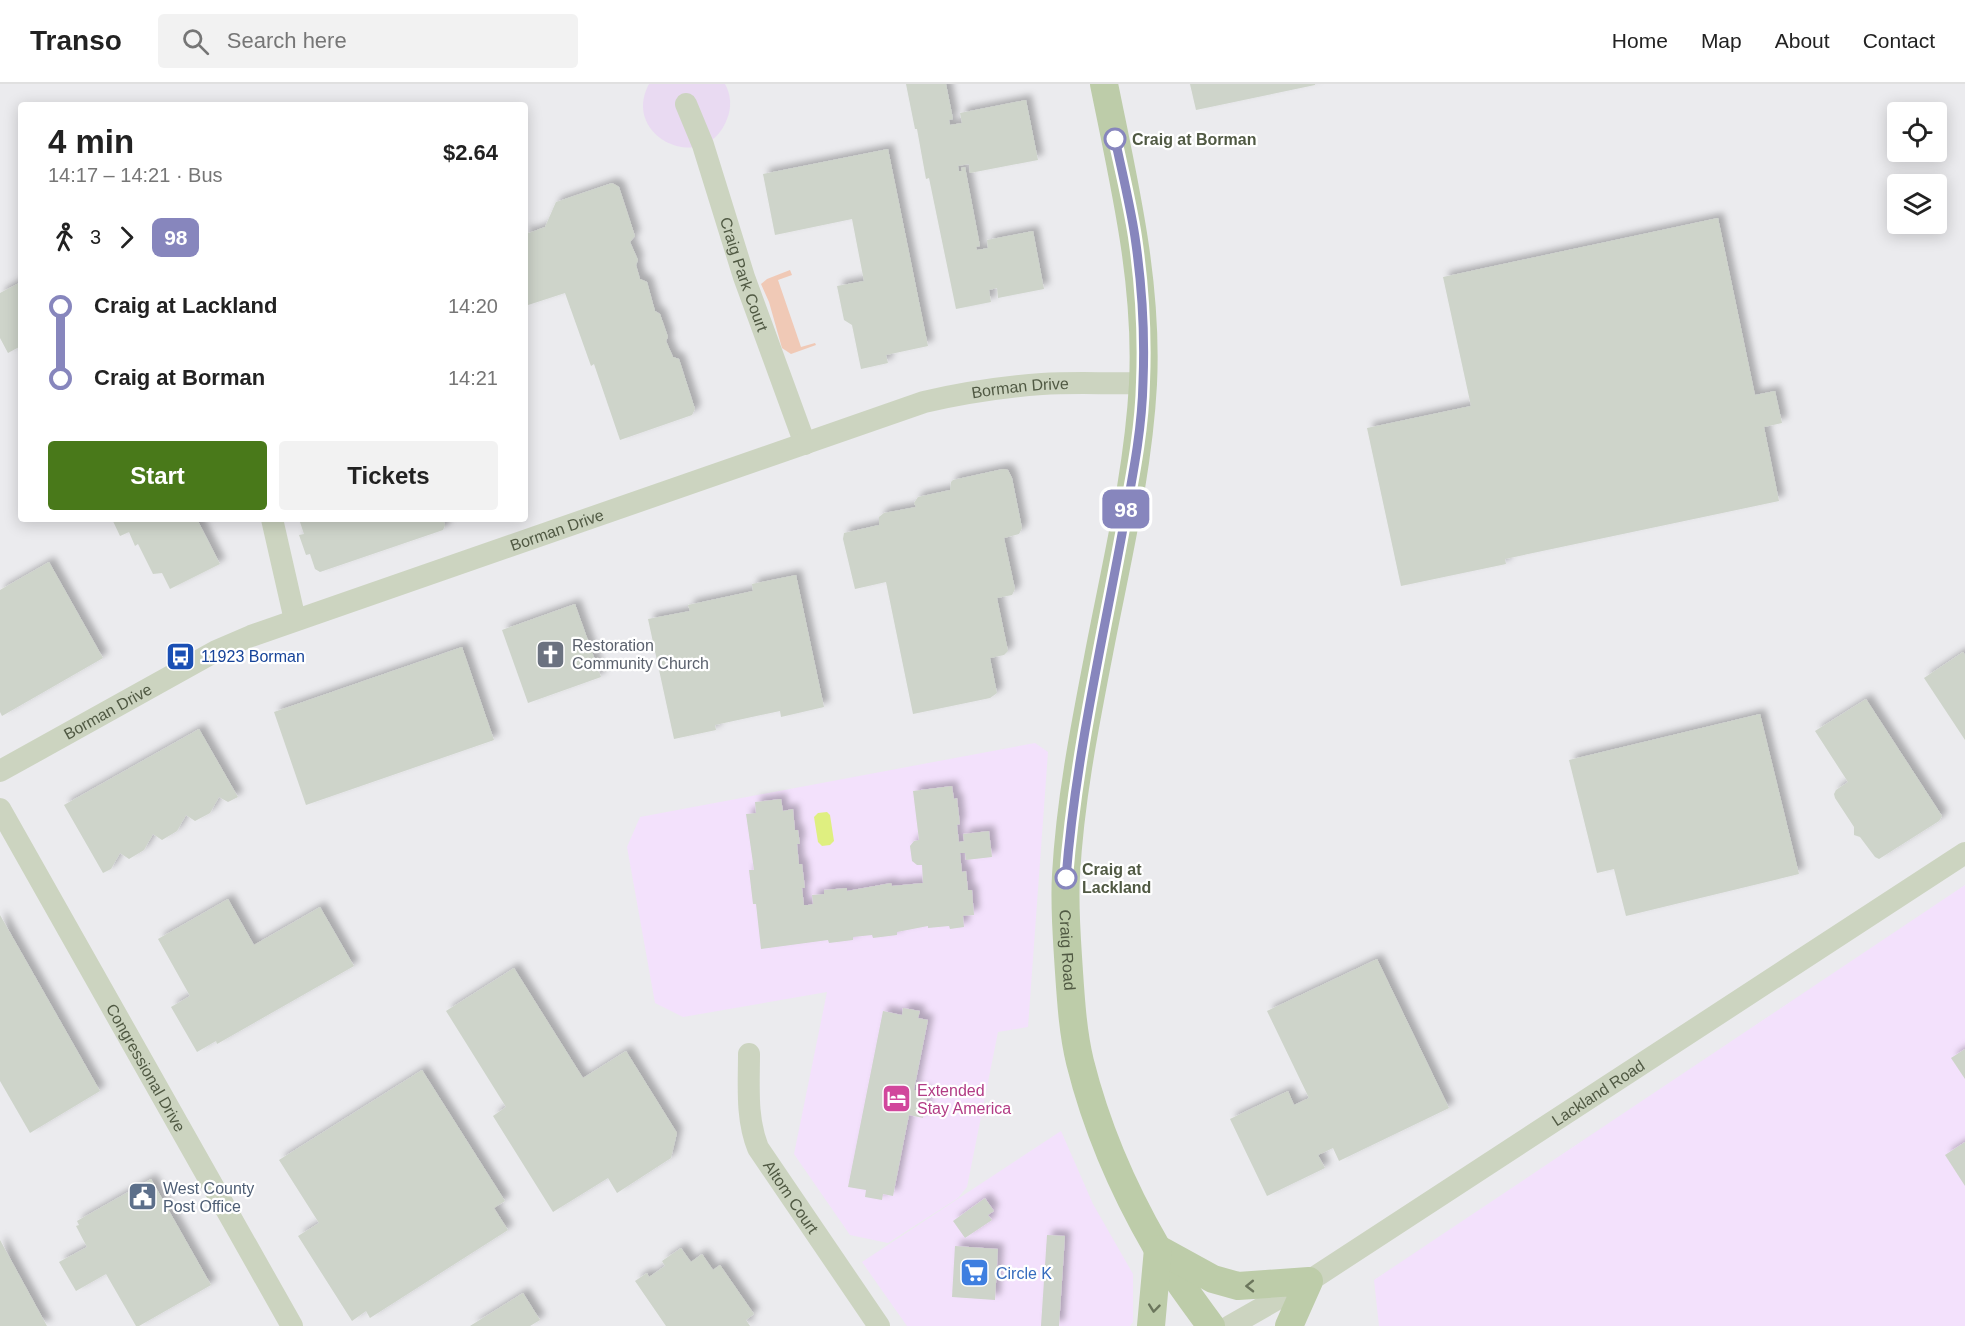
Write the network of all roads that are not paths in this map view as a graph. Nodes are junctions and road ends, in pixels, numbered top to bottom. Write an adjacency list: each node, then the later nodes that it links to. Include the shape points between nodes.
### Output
1 (1104, 84): 3 (main road, Craig Road, via 1135,236 1143,313)
2 (686, 104): 4 (street, Craig Park Court)
3 (1143, 383): 4 (street, Borman Drive, via 1044,384 960,393); 11 (main road, Craig Road, via 1139,435 1073,800 1066,914 1080,1059 1106,1144)
4 (805, 444): 6 (street, Borman Drive)
5 (273, 522): 6 (street)
6 (295, 620): 7 (street, Borman Drive, via 216,651)
7 (0, 771)
8 (0, 809): 13 (street, Congressional Drive)
9 (1965, 853): 12 (street, Lackland Road)
10 (749, 1054): 14 (street, Altom Court, via 750,1115 758,1148)
11 (1158, 1249): 12 (main road, one-way to 11, via 1238,1286 1213,1279); 15 (main road, one-way to 15); 16 (main road, Craig Road)
12 (1309, 1281): 17 (street, Lackland Road); 18 (main road)
13 (292, 1326)
14 (879, 1326)
15 (1151, 1326)
16 (1211, 1326)
17 (1230, 1326)
18 (1289, 1326)

